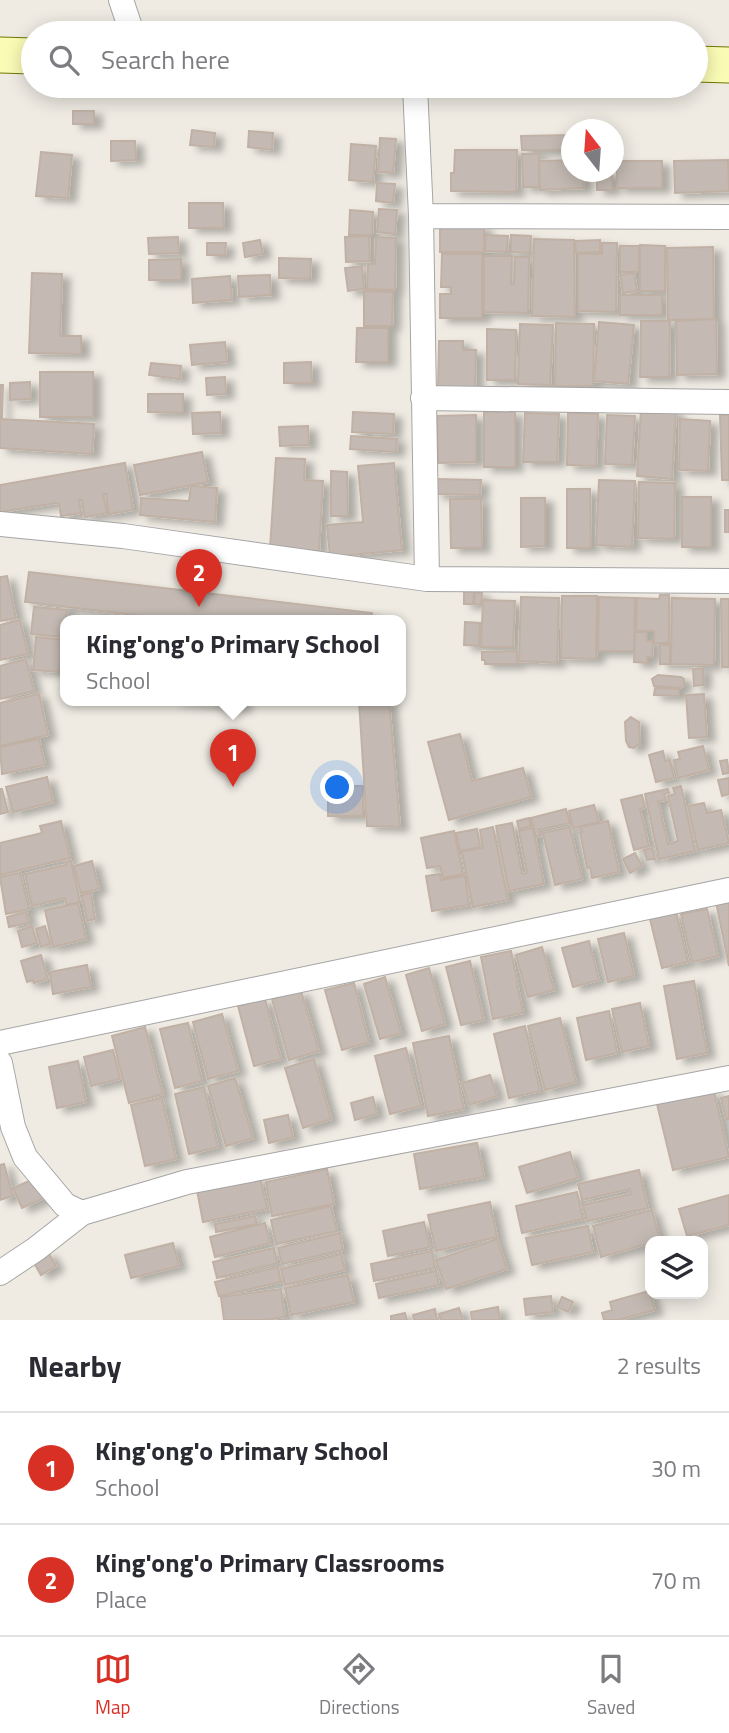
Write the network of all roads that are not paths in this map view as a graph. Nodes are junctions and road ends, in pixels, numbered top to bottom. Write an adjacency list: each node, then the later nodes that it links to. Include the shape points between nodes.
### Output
1 (121, 0): 2 (street)
2 (128, 21)
3 (0, 55): 4 (main road)
4 (21, 55)
5 (708, 64): 6 (main road)
6 (729, 65)
7 (416, 98): 8 (street)
8 (421, 216): 9 (street); 10 (street)
9 (729, 217)
10 (423, 398): 11 (street); 13 (street)
11 (729, 402)
12 (0, 524): 13 (street, via 123,536)
13 (427, 579): 14 (street)
14 (729, 581)
15 (729, 890): 16 (street)
16 (0, 1043)
17 (0, 1063): 19 (street, via 13,1127 25,1157 65,1205)
18 (729, 1078): 19 (street, via 187,1182)
19 (82, 1213): 20 (street)
20 (0, 1273)

